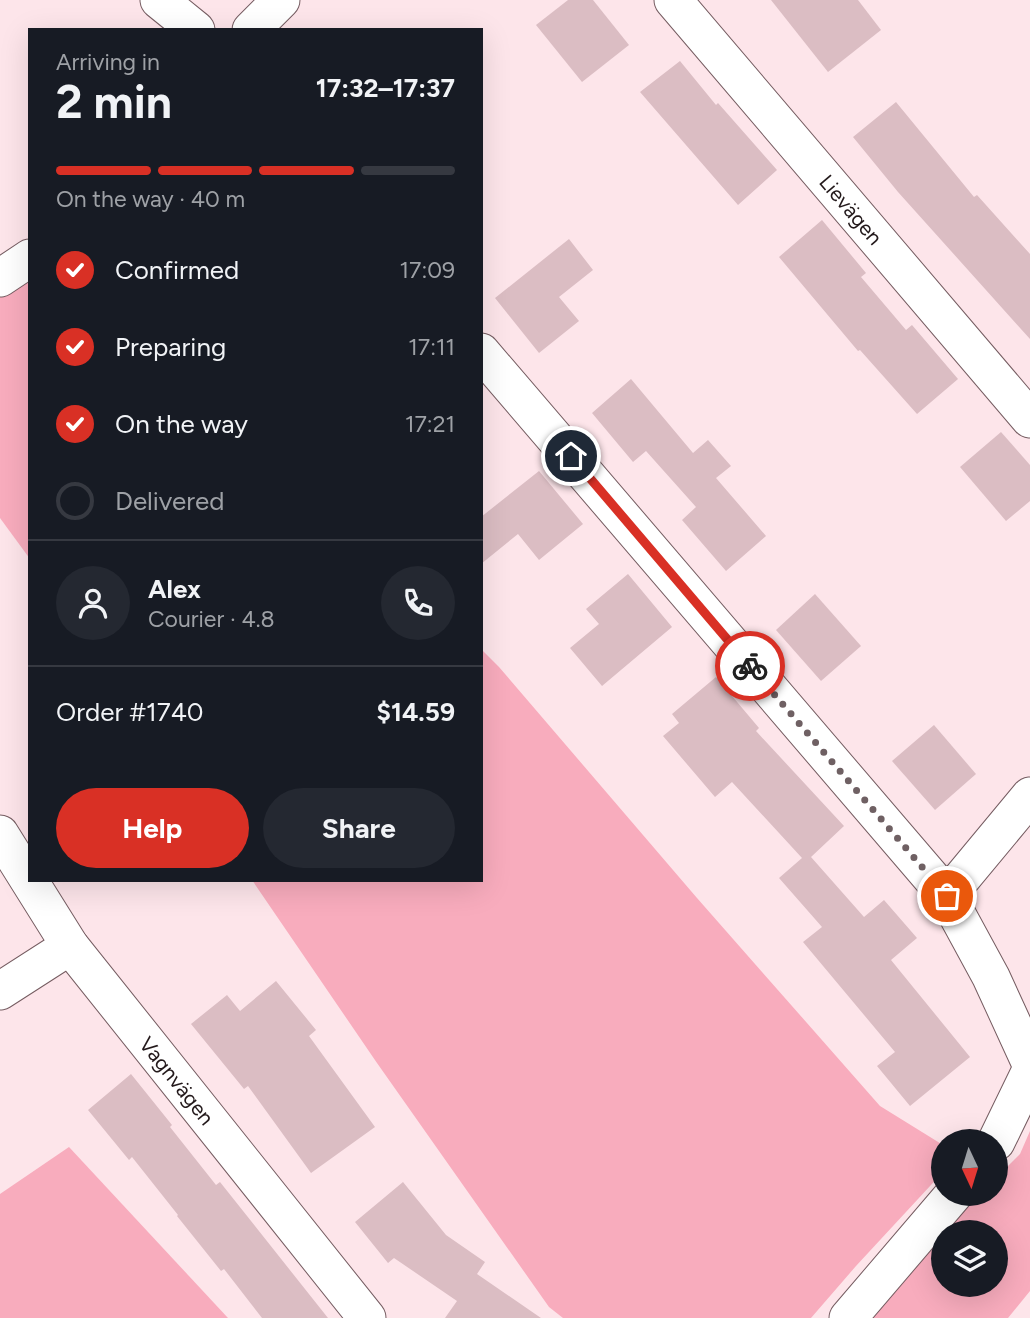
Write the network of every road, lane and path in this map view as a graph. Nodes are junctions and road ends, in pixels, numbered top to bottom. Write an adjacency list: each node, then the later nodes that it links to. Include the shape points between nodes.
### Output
1 (159, 0): 4 (street)
2 (281, 0): 5 (street)
3 (673, 0): 9 (street, Lievägen)
4 (194, 28)
5 (253, 28)
6 (28, 259): 7 (street)
7 (0, 278)
8 (483, 354): 14 (street)
9 (1030, 419)
10 (1030, 796): 14 (street)
11 (0, 834): 12 (street, Vagnvägen)
12 (28, 879)
13 (30, 882): 15 (street, Vagnvägen)
14 (947, 896): 17 (street)
15 (70, 946): 16 (street); 21 (street, Vagnvägen)
16 (0, 991)
17 (1030, 1062)
18 (1030, 1072): 19 (street)
19 (1002, 1129)
20 (944, 1206): 22 (street)
21 (368, 1318)
22 (848, 1318)

